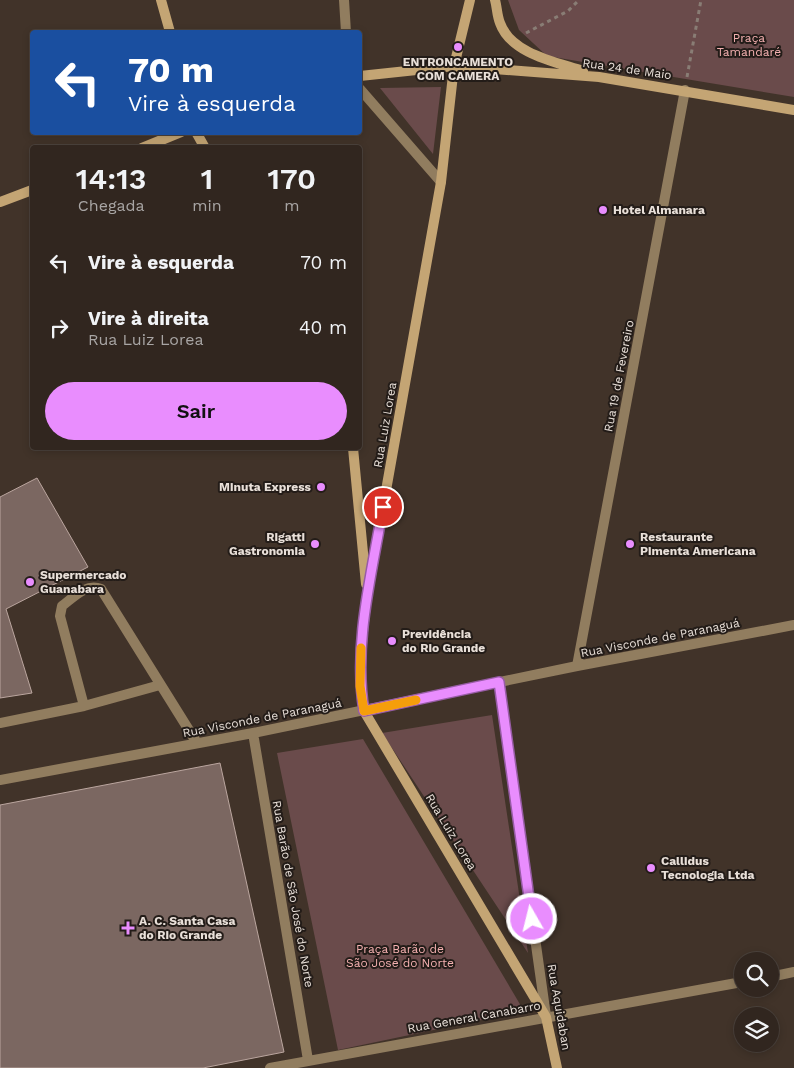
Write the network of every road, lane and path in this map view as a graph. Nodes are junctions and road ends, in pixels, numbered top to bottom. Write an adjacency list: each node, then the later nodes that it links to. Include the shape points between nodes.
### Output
1 (161, 0): 7 (main road)
2 (344, 0): 8 (street)
3 (470, 0): 10 (main road, Rua Luiz Lorea)
4 (495, 0): 9 (main road, via 500,24)
5 (579, 0): 9 (path, via 568,11)
6 (701, 0): 13 (path)
7 (169, 30)
8 (346, 30)
9 (512, 41): 12 (main road, via 539,57)
10 (454, 66): 11 (main road); 12 (main road, Rua 24 de Maio); 18 (main road, Rua Luiz Lorea)
11 (362, 76)
12 (599, 76): 13 (main road, Rua 24 de Maio)
13 (685, 90): 15 (main road, Rua 24 de Maio); 24 (street, Rua 19 de Fevereiro)
14 (362, 91): 18 (street)
15 (794, 110)
16 (174, 135): 17 (main road)
17 (149, 145)
18 (441, 182): 22 (main road, Rua Luiz Lorea)
19 (30, 191): 20 (main road)
20 (0, 202)
21 (352, 450): 22 (main road)
22 (367, 597): 28 (main road, Rua Luiz Lorea, via 360,686)
23 (794, 625): 24 (street, Rua Visconde de Paranaguá)
24 (577, 666): 25 (street, Rua Visconde de Paranaguá)
25 (499, 682): 28 (street, Rua Visconde de Paranaguá); 36 (street, Rua Aquidaban)
26 (160, 684): 27 (street); 27 (street, via 101,589 87,588 62,606 60,616); 31 (street)
27 (84, 706): 29 (street)
28 (364, 711): 30 (street, Rua Visconde de Paranaguá); 36 (main road, Rua Luiz Lorea)
29 (0, 723)
30 (253, 733): 31 (street, Rua Visconde de Paranaguá); 37 (street, Rua Barão de São José do Norte)
31 (197, 743): 32 (street, Rua Visconde de Paranaguá)
32 (0, 780)
33 (794, 972): 34 (street)
34 (779, 975)
35 (734, 983): 36 (street, Rua General Canabarro)
36 (546, 1017): 37 (street, Rua General Canabarro); 39 (main road, Rua Aquidaban)
37 (308, 1060): 38 (street, Rua General Canabarro)
38 (270, 1068)
39 (557, 1068)

